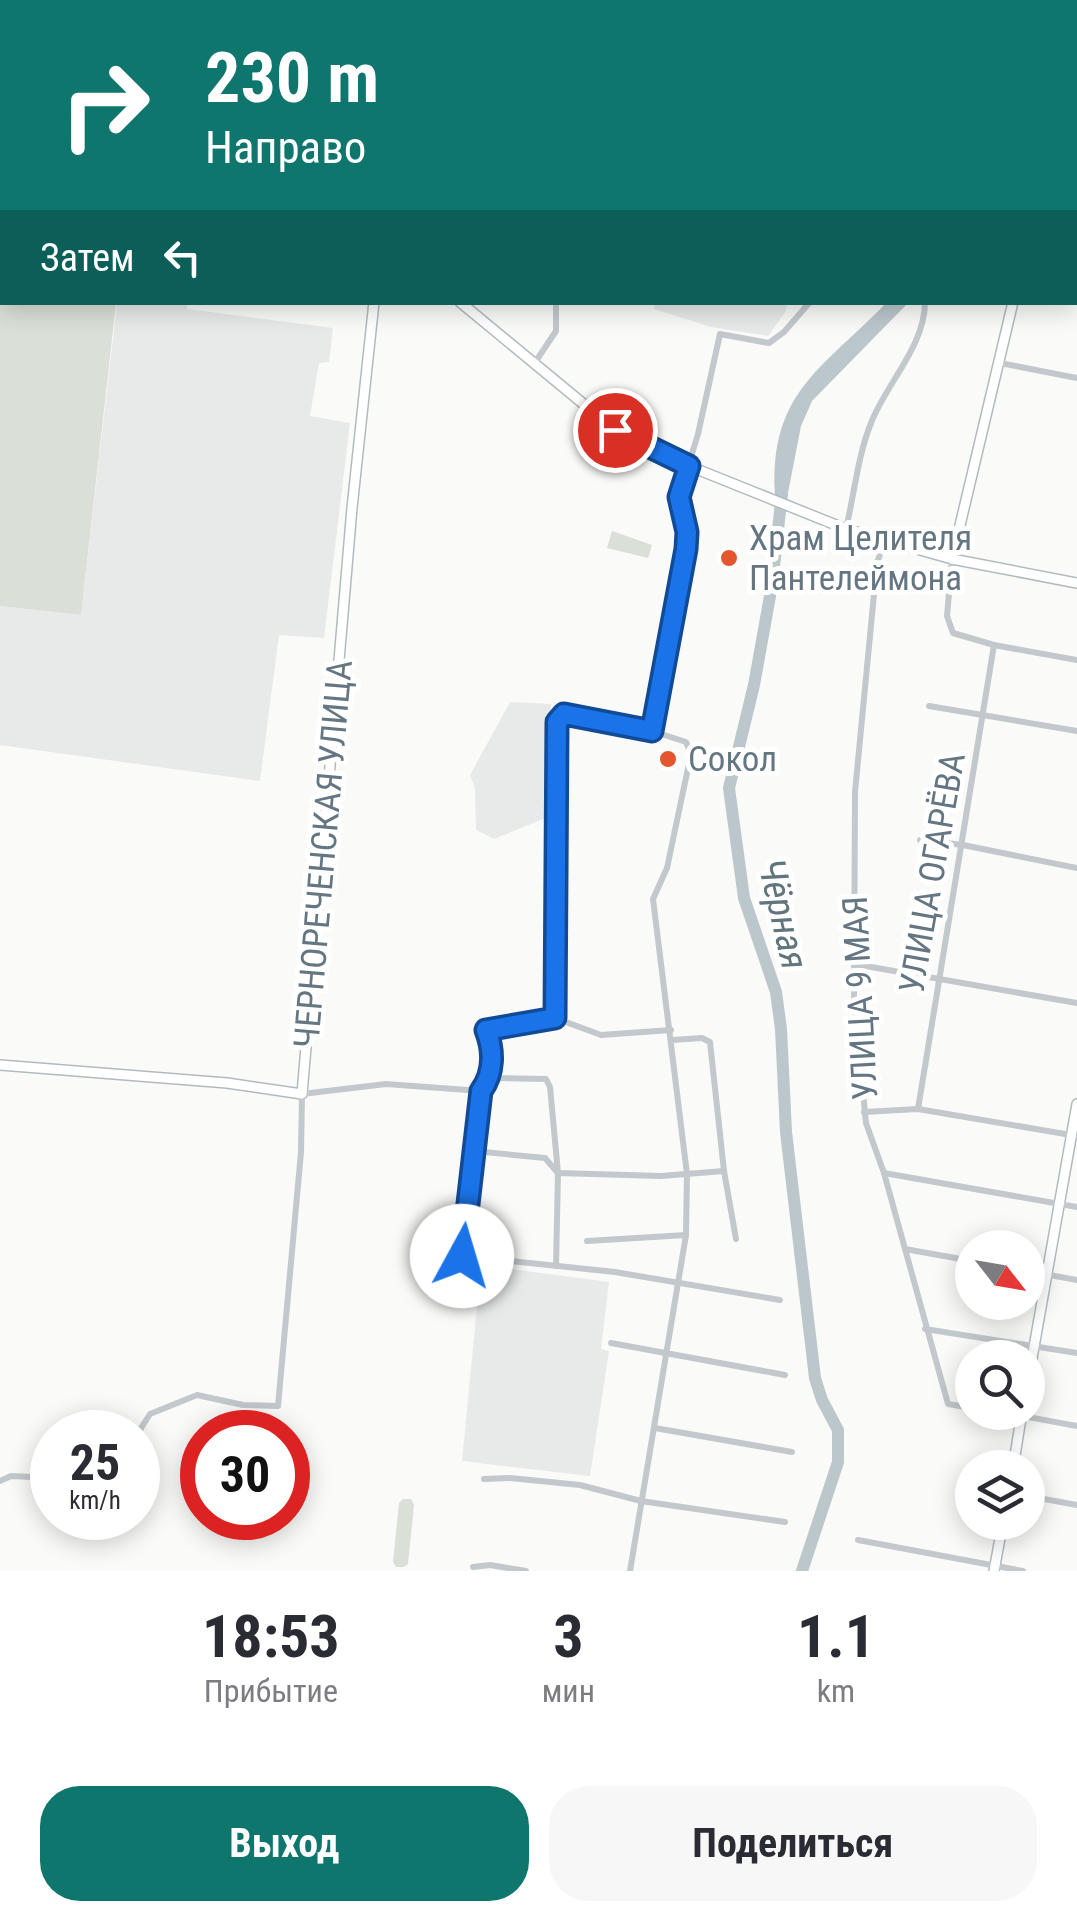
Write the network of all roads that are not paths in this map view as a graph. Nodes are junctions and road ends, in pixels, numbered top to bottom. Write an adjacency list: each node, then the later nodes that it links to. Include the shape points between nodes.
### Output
1 (374, 305): 33 (main road, ЧЕРНОРЕЧЕНСКАЯ УЛИЦА)
2 (464, 305): 8 (main road)
3 (556, 305): 8 (street, via 556,330)
4 (807, 305): 10 (street, via 769,343 720,334)
5 (925, 305): 11 (street, via 910,351 870,424)
6 (1012, 305): 7 (main road)
7 (1000, 363): 9 (street); 13 (main road)
8 (534, 364): 10 (main road, via 615,430)
9 (1077, 378)
10 (689, 466): 11 (main road); 19 (street, via 679,497 686,549)
11 (846, 529): 12 (main road)
12 (885, 540): 13 (main road); 24 (street, УЛИЦА 9 МАЯ, via 876,563 855,792)
13 (952, 560): 14 (main road); 15 (street, via 947,616 953,633)
14 (1077, 583)
15 (994, 645): 16 (street); 18 (street, УЛИЦА ОГАРЁВА)
16 (1077, 660)
17 (928, 706): 18 (street)
18 (983, 715): 20 (street); 22 (street, УЛИЦА ОГАРЁВА)
19 (652, 731): 27 (street, via 564,714 557,722); 28 (street, via 686,742 691,751 667,868 653,899)
20 (1077, 731)
21 (920, 840): 22 (street)
22 (963, 845): 23 (street); 25 (street, УЛИЦА ОГАРЁВА)
23 (1077, 868)
24 (854, 964): 25 (street); 36 (street, УЛИЦА 9 МАЯ)
25 (939, 976): 26 (street); 35 (street, УЛИЦА ОГАРЁВА)
26 (1077, 1002)
27 (555, 1018): 28 (street, via 601,1036); 31 (street, via 486,1030)
28 (671, 1030): 29 (street)
29 (672, 1040): 41 (street, via 710,1042); 43 (street)
30 (0, 1065): 33 (main road)
31 (490, 1078): 32 (street); 38 (street, via 546,1079)
32 (481, 1091): 33 (street, via 386,1084); 39 (street)
33 (302, 1094): 66 (street, ЧЕРНОРЕЧЕНСКАЯ УЛИЦА, via 278,1406 197,1395)
34 (1077, 1104): 37 (main road)
35 (918, 1109): 36 (street); 37 (street)
36 (864, 1112): 44 (street, УЛИЦА 9 МАЯ)
37 (1074, 1136): 45 (main road)
38 (554, 1142): 40 (street); 42 (street)
39 (473, 1151): 40 (street); 52 (street, via 462,1256)
40 (545, 1158): 42 (street)
41 (724, 1170): 43 (street); 48 (street)
42 (558, 1173): 43 (street); 52 (street)
43 (686, 1174): 47 (street)
44 (884, 1174): 45 (street); 50 (street, УЛИЦА 9 МАЯ)
45 (1058, 1204): 46 (street); 53 (main road)
46 (1077, 1207)
47 (686, 1235): 49 (street); 55 (street)
48 (736, 1239)
49 (587, 1241)
50 (904, 1249): 51 (street); 57 (street, УЛИЦА 9 МАЯ)
51 (955, 1258)
52 (556, 1266): 55 (street)
53 (1046, 1274): 54 (street); 59 (main road)
54 (1077, 1280)
55 (680, 1283): 56 (street); 63 (street)
56 (780, 1300)
57 (926, 1329): 58 (street); 65 (street, УЛИЦА 9 МАЯ, via 948,1404)
58 (1000, 1340)
59 (1035, 1340)
60 (611, 1343): 63 (street)
61 (1045, 1347): 62 (street)
62 (1077, 1353)
63 (666, 1355): 64 (street); 69 (street)
64 (785, 1375)
65 (955, 1405)
66 (160, 1410)
67 (1045, 1419): 68 (street)
68 (1077, 1426)
69 (654, 1428): 70 (street); 75 (street)
70 (792, 1452)
71 (30, 1477): 73 (street)
72 (484, 1479): 75 (street, via 580,1485)
73 (0, 1481)
74 (1045, 1499): 76 (street)
75 (641, 1500): 77 (street); 83 (street)
76 (1077, 1505)
77 (785, 1522)
78 (858, 1540): 81 (street)
79 (999, 1540): 81 (main road)
80 (473, 1567): 82 (street)
81 (994, 1568): 84 (street)
82 (526, 1571)
83 (630, 1571)
84 (1023, 1571)

